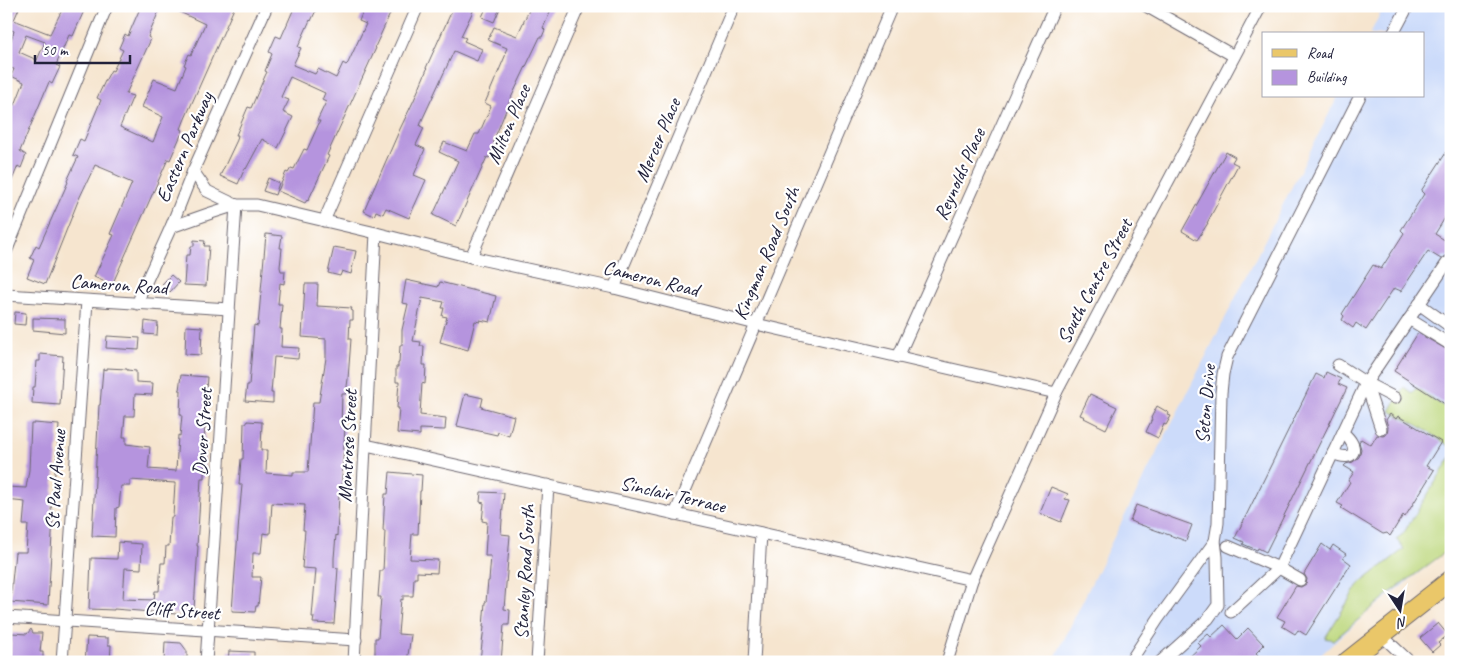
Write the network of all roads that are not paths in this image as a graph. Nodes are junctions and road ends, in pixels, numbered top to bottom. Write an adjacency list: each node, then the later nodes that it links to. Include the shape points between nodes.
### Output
1 (107, 6): 19 (street)
2 (267, 6): 14 (street, Eastern Parkway)
3 (418, 6): 16 (street)
4 (579, 6): 20 (street, Milton Place)
5 (734, 6): 22 (street, Mercer Place)
6 (892, 6): 29 (street, Kingman Road South)
7 (1055, 6): 32 (street, Reynolds Place)
8 (1146, 6): 12 (street)
9 (1261, 6): 12 (street, South Centre Street)
10 (1408, 6): 11 (street)
11 (1394, 32)
12 (1234, 56): 35 (street, South Centre Street)
13 (1359, 98): 44 (street, Seton Drive, via 1227,357 1221,393)
14 (193, 171): 15 (street, Cameron Road, via 207,191); 17 (street, Eastern Parkway)
15 (236, 205): 16 (street, Cameron Road, via 257,205); 17 (street, Cameron Road); 27 (street, Dover Street)
16 (324, 221): 18 (street, Cameron Road)
17 (171, 227): 25 (street, Eastern Parkway)
18 (376, 233): 20 (street, Cameron Road); 39 (street, Montrose Street)
19 (6, 252)
20 (471, 257): 22 (street, Cameron Road)
21 (1447, 263): 26 (street)
22 (614, 288): 29 (street, Cameron Road)
23 (6, 295): 24 (street, Cameron Road)
24 (86, 301): 25 (street, Cameron Road); 52 (street, St Paul Avenue)
25 (138, 304): 27 (street, Cameron Road)
26 (1419, 304): 28 (street); 30 (street)
27 (229, 309): 53 (street, Dover Street)
28 (1409, 319): 31 (street); 34 (street)
29 (756, 324): 32 (street, Cameron Road); 42 (street, Kingman Road South)
30 (1451, 327)
31 (1451, 345)
32 (898, 357): 35 (street, Cameron Road)
33 (1338, 365): 34 (street)
34 (1366, 383): 36 (street); 37 (street); 38 (street)
35 (1056, 393): 47 (street, South Centre Street)
36 (1395, 398)
37 (1381, 429)
38 (1343, 433): 40 (street); 40 (street, via 1353,442 1353,452 1345,457)
39 (366, 445): 41 (street, Sinclair Terrace); 55 (street, Montrose Street)
40 (1333, 453): 46 (street)
41 (548, 485): 42 (street, Sinclair Terrace); 59 (street, Stanley Road South)
42 (675, 514): 43 (street, Sinclair Terrace)
43 (761, 533): 47 (street, Sinclair Terrace); 60 (street)
44 (1215, 541): 62 (street); 63 (street, Seton Drive, via 1218,605 1208,619)
45 (1228, 546): 46 (street)
46 (1279, 568): 48 (street); 50 (street)
47 (972, 580): 61 (street, South Centre Street)
48 (1300, 580)
49 (1451, 580): 54 (main road)
50 (1231, 612)
51 (6, 617): 52 (street, Cliff Street)
52 (64, 621): 53 (street, Cliff Street); 56 (street, St Paul Avenue)
53 (209, 630): 55 (street, Cliff Street); 57 (street, Dover Street)
54 (1380, 634): 64 (main road); 65 (street)
55 (356, 640): 58 (street, Montrose Street)
56 (62, 662)
57 (206, 662)
58 (354, 662)
59 (537, 662)
60 (754, 662)
61 (947, 662)
62 (1130, 662)
63 (1160, 662)
64 (1347, 662)
65 (1410, 662)

